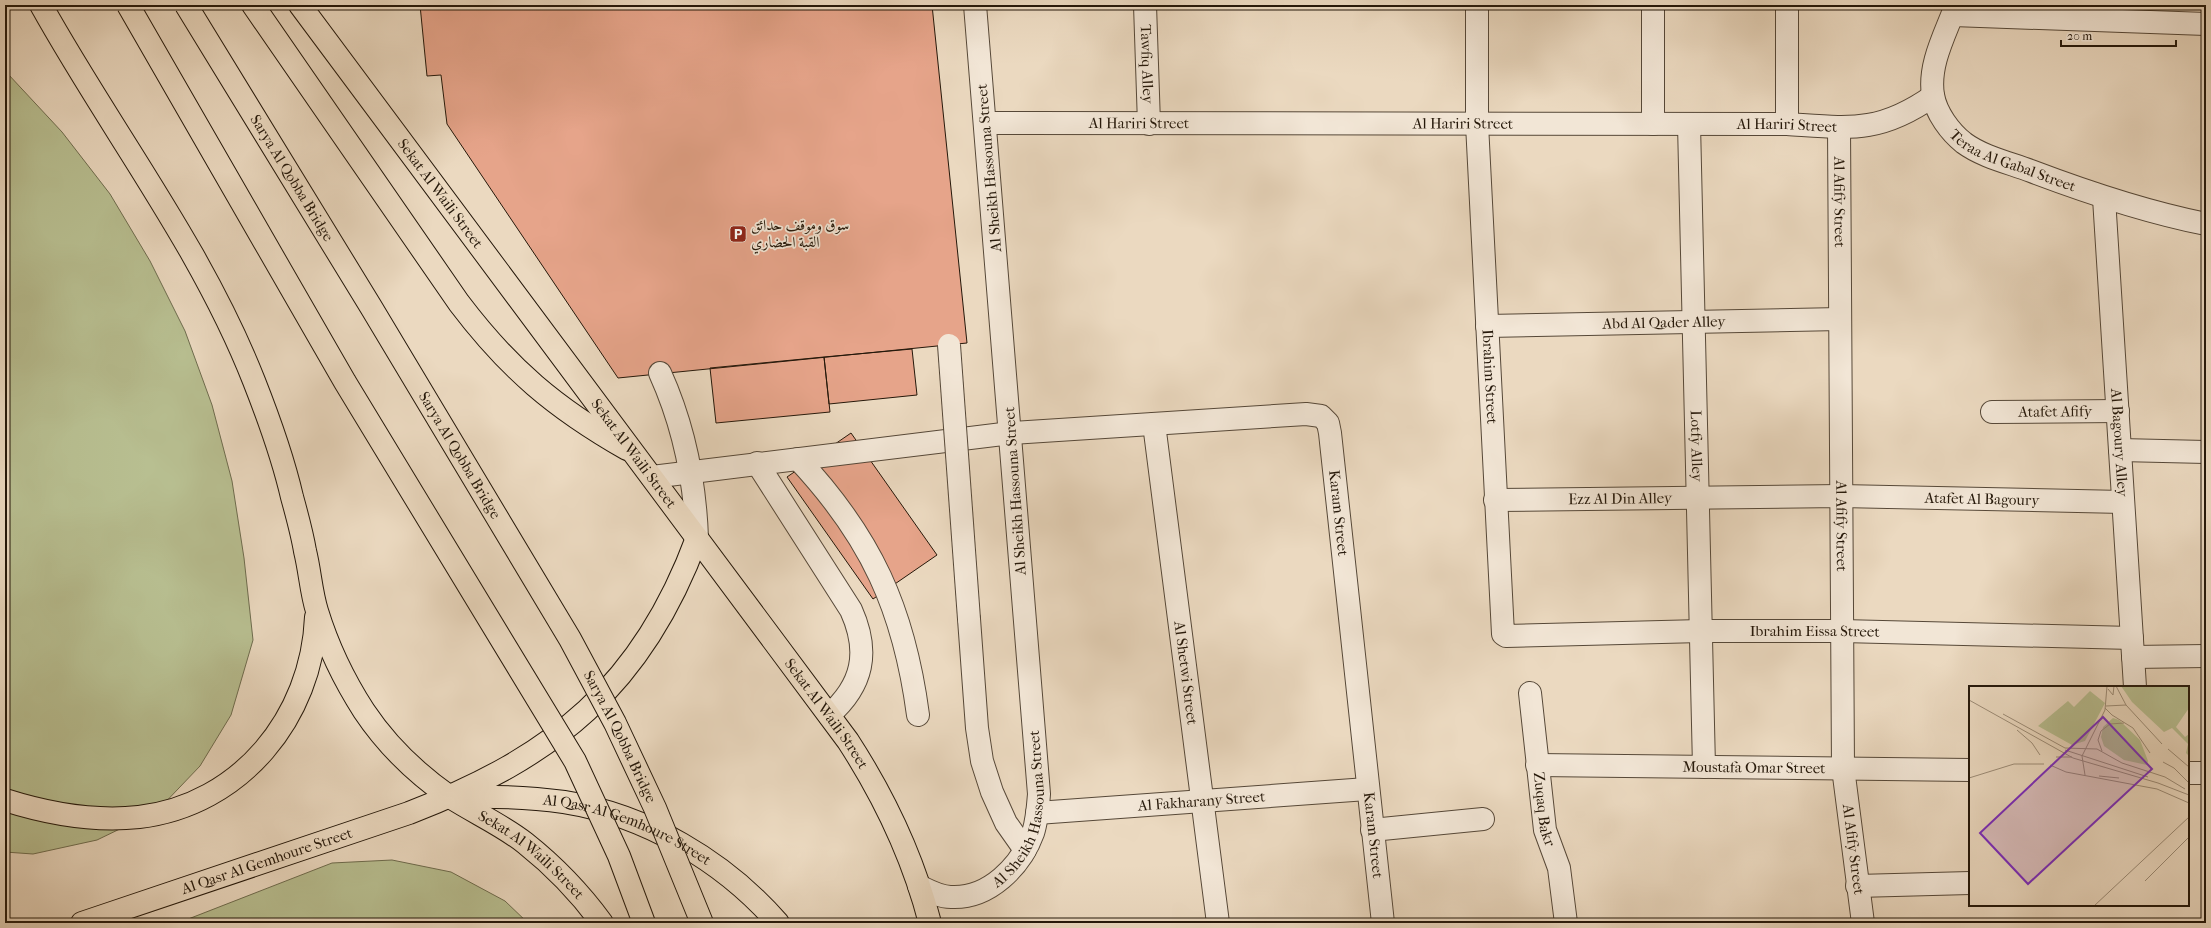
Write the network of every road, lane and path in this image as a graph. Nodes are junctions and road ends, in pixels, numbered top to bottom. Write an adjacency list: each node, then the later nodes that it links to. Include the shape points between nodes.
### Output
1 (41, 5): 44 (main road, via 175,223 231,327 254,381 291,492)
2 (128, 5): 73 (main road, bridge, via 345,382 575,760 619,856)
3 (186, 5): 74 (main road, Sarya Al Qobba Bridge, bridge, via 570,639 615,723 655,808)
4 (253, 5): 34 (main road, via 432,265 487,340 520,374 555,404)
5 (300, 5): 34 (main road, Sekat Al Waili Street)
6 (975, 5): 14 (street, Al Sheikh Hassouna Street)
7 (1145, 5): 15 (street, Tawfiq Alley)
8 (1477, 5): 16 (street, Ibrahim Street)
9 (1653, 5): 17 (street)
10 (1787, 5): 19 (street)
11 (1954, 10): 12 (street); 13 (street, Teraa Al Gabal Street, via 1934,67)
12 (2206, 24)
13 (1933, 96): 20 (street, Al Hariri Street, via 1911,111 1887,122); 21 (street, Teraa Al Gabal Street, via 1944,122 1964,143 1993,157)
14 (985, 123): 15 (street, Al Hariri Street); 31 (street, Al Sheikh Hassouna Street)
15 (1149, 124): 16 (street, Al Hariri Street)
16 (1477, 124): 17 (street, Al Hariri Street); 25 (street, Ibrahim Street)
17 (1653, 124): 18 (street, Al Hariri Street)
18 (1689, 124): 19 (street, Al Hariri Street); 24 (street, Lotfy Alley)
19 (1787, 124): 20 (street, Al Hariri Street)
20 (1839, 127): 23 (street, Al Afify Street)
21 (2104, 198): 22 (street, Teraa Al Gabal Street, via 2166,216); 28 (street, Al Bagoury Alley)
22 (2206, 224)
23 (1840, 319): 24 (street, Abd Al Qader Alley); 39 (street, Al Afify Street)
24 (1694, 322): 25 (street, Abd Al Qader Alley); 40 (street, Lotfy Alley)
25 (1487, 326): 41 (street, Ibrahim Street)
26 (949, 345): 67 (street, bridge, via 977,728 982,761 992,792 1006,823)
27 (660, 374): 37 (street, via 671,396 686,444)
28 (2118, 411): 29 (street, Atafet Afify); 32 (street, Al Bagoury Alley)
29 (1992, 412)
30 (1154, 424): 31 (street, Karam Street); 60 (street, Karam Street, via 1311,414 1321,416 1328,423); 63 (street, Al Shetwi Street)
31 (1011, 433): 35 (street, Karam Street); 64 (street, Al Sheikh Hassouna Street, via 1039,794)
32 (2120, 450): 33 (street); 42 (street, Al Bagoury Alley)
33 (2206, 452)
34 (634, 453): 38 (main road, Sekat Al Waili Street)
35 (798, 459): 36 (street, Karam Street); 53 (street, via 823,485 845,514 865,544 881,576 906,644)
36 (756, 464): 37 (street, Karam Street); 52 (street, via 852,610 858,626 862,642 862,659 858,675 842,704)
37 (691, 472): 38 (street, Karam Street); 43 (street)
38 (652, 476): 43 (main road, Sekat Al Waili Street)
39 (1841, 496): 40 (street, Ezz Al Din Alley); 42 (street, Atafet Al Bagoury); 47 (street, Al Afify Street)
40 (1698, 498): 41 (street, Ezz Al Din Alley); 46 (street, Lotfy Alley)
41 (1495, 500): 45 (street, Ibrahim Street)
42 (2123, 502): 48 (street, Al Bagoury Alley)
43 (697, 538): 52 (main road, Sekat Al Waili Street); 61 (main road, Al Qasr Al Gemhoure Street, via 684,573 649,638 602,696 546,745 514,765)
44 (316, 608): 61 (main road, Sekat Al Waili Street, via 328,645 366,714 412,766); 62 (main road, via 310,662 303,688 291,712 277,735 259,756 239,775 217,790 167,811 113,819 74,817 35,810)
45 (1501, 630): 46 (street, Ibrahim Eissa Street, via 1506,636)
46 (1701, 631): 47 (street, Ibrahim Eissa Street); 55 (street, Lotfy Alley)
47 (1842, 631): 48 (street, Ibrahim Eissa Street); 56 (street, Al Afify Street)
48 (2132, 647): 49 (street, Ibrahim Eissa Street); 50 (street, Al Bagoury Alley)
49 (2206, 656)
50 (2135, 686)
51 (1530, 693): 54 (street, Zuqaq Bakr)
52 (829, 715): 69 (main road, Sekat Al Waili Street, via 872,778 908,853)
53 (918, 715)
54 (1537, 765): 55 (street, Moustafa Omar Street); 79 (street, Zuqaq Bakr, via 1544,830 1559,868)
55 (1704, 767): 56 (street, Moustafa Omar Street)
56 (1842, 768): 57 (street, Moustafa Omar Street); 70 (street, Al Afify Street)
57 (1969, 770)
58 (2189, 773): 59 (street)
59 (2206, 773)
60 (1367, 789): 63 (street, Al Fakharany Street); 66 (street, Karam Street)
61 (451, 797): 71 (main road, Al Qasr Al Gemhoure Street, via 368,828); 72 (main road, Sekat Al Waili Street, via 489,818 526,844 559,873); 75 (main road, Al Qasr Al Gemhoure Street, via 527,798 565,802 603,811 639,824 674,840 707,860 739,883)
62 (5, 800)
63 (1202, 802): 64 (street, Al Fakharany Street); 77 (street, Al Shetwi Street)
64 (1037, 813): 67 (street, Al Sheikh Hassouna Street, via 1033,833)
65 (1482, 819): 66 (street)
66 (1372, 830): 78 (street, Karam Street)
67 (1025, 850): 69 (street, Al Sheikh Hassouna Street, via 1013,867 983,891 951,897 935,894)
68 (1969, 883): 70 (street)
69 (919, 886): 76 (main road, Sekat Al Waili Street)
70 (1857, 886): 80 (street, Al Afify Street)
71 (82, 923)
72 (602, 923)
73 (644, 923)
74 (702, 923)
75 (778, 923)
76 (930, 923)
77 (1218, 923)
78 (1383, 923)
79 (1566, 923)
80 (1863, 923)

